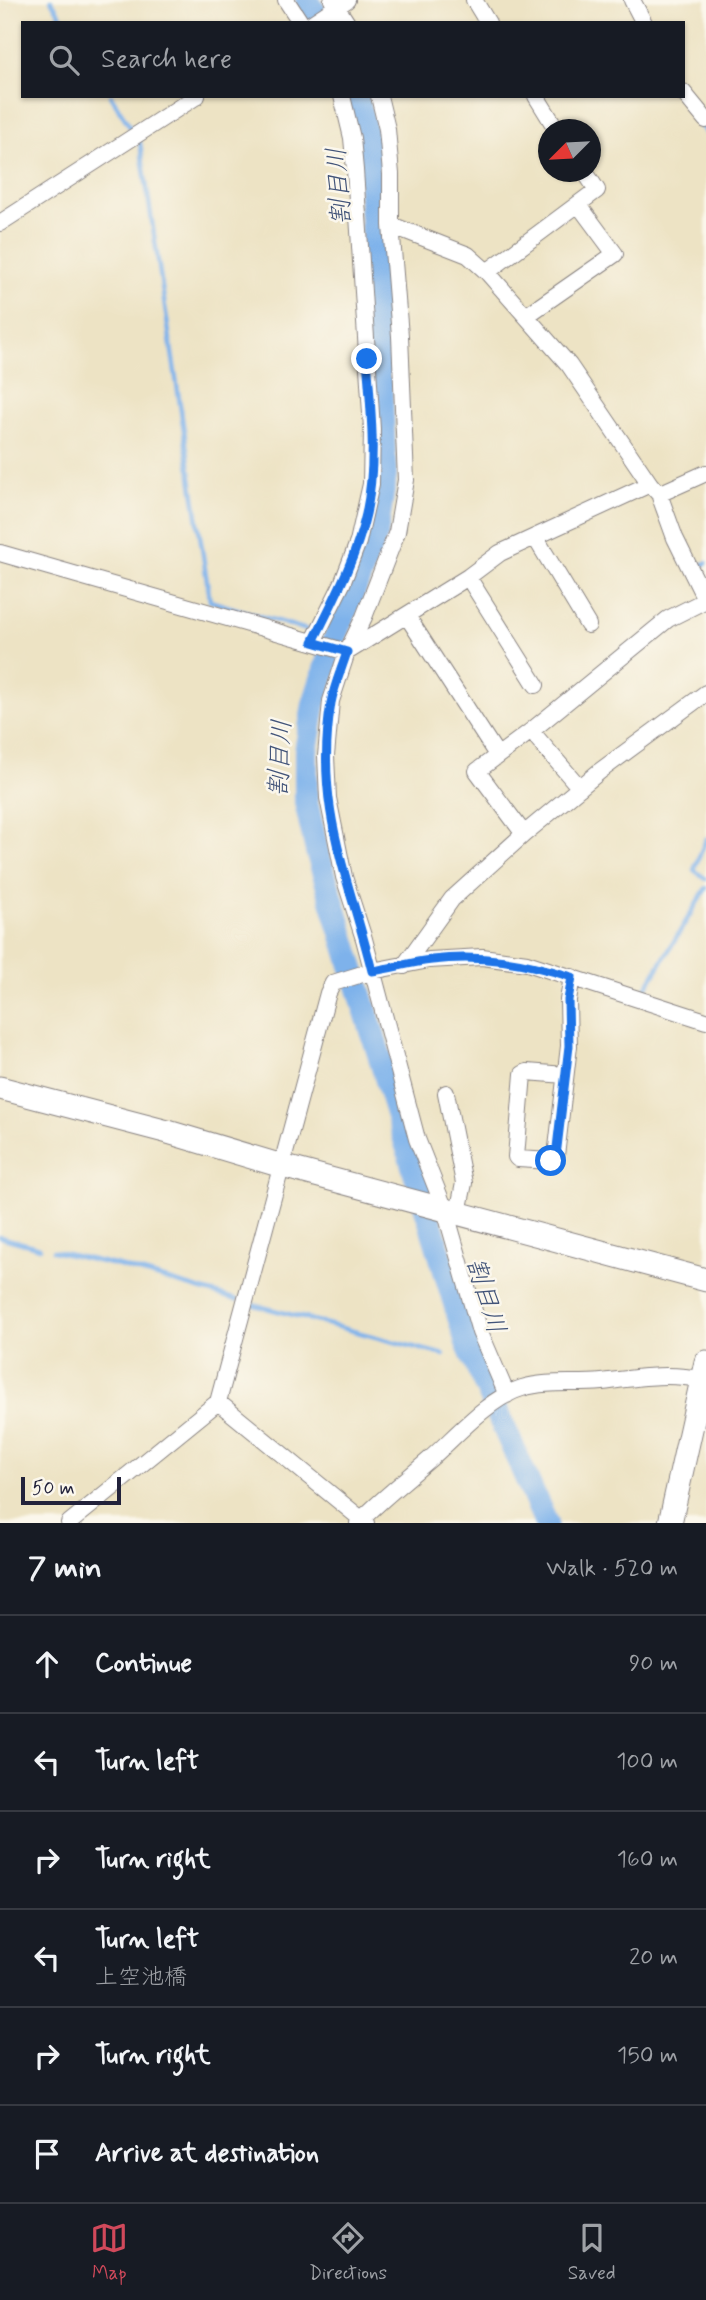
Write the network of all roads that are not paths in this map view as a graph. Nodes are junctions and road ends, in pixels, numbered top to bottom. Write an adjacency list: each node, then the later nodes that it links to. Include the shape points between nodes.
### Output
1 (286, 0): 5 (street)
2 (474, 0): 8 (street)
3 (632, 0): 9 (street)
4 (336, 5): 6 (street); 7 (street)
5 (300, 21)
6 (316, 21)
7 (346, 21)
8 (487, 21)
9 (643, 21)
10 (685, 94): 16 (street)
11 (194, 98): 19 (street)
12 (342, 98): 31 (street, via 357,194 372,429 371,484 358,542)
13 (379, 98): 20 (street, via 387,129)
14 (537, 98): 15 (street)
15 (551, 119)
16 (706, 120)
17 (592, 182): 18 (street, via 597,190)
18 (578, 204): 21 (street); 22 (street, via 615,254)
19 (0, 223)
20 (391, 225): 21 (street, via 468,255); 32 (street, via 406,480 397,532)
21 (487, 272): 22 (street)
22 (526, 316): 24 (street, via 569,365)
23 (706, 473): 24 (street)
24 (655, 489): 25 (street); 28 (street)
25 (535, 537): 27 (street, via 500,552); 30 (street)
26 (0, 553): 31 (street)
27 (468, 577): 29 (street); 33 (street)
28 (706, 601): 35 (street, via 668,619)
29 (407, 616): 32 (street); 36 (street)
30 (588, 625)
31 (313, 642): 32 (street)
32 (347, 652): 40 (street, via 331,701 326,777 337,845)
33 (536, 685)
34 (706, 693): 37 (street)
35 (531, 731): 36 (street); 37 (street)
36 (498, 755): 38 (street, via 477,771)
37 (580, 788): 38 (street)
38 (524, 834): 39 (street, via 452,899)
39 (404, 966): 40 (street); 41 (street, via 482,957 527,963)
40 (370, 972): 46 (street, via 341,979 328,993); 47 (street, via 417,1139)
41 (572, 977): 42 (street); 43 (street)
42 (706, 1021)
43 (565, 1075): 43 (street, via 556,1156 551,1161 518,1159 523,1074)
44 (0, 1088): 46 (street)
45 (446, 1093): 47 (street, via 464,1183)
46 (282, 1166): 47 (street); 51 (street)
47 (452, 1211): 48 (street); 50 (street, via 480,1332)
48 (706, 1280)
49 (704, 1371): 50 (street, via 687,1377 541,1383); 54 (street)
50 (507, 1395): 52 (street, via 482,1412)
51 (218, 1402): 52 (street); 53 (street)
52 (362, 1522)
53 (69, 1523)
54 (670, 1523)

